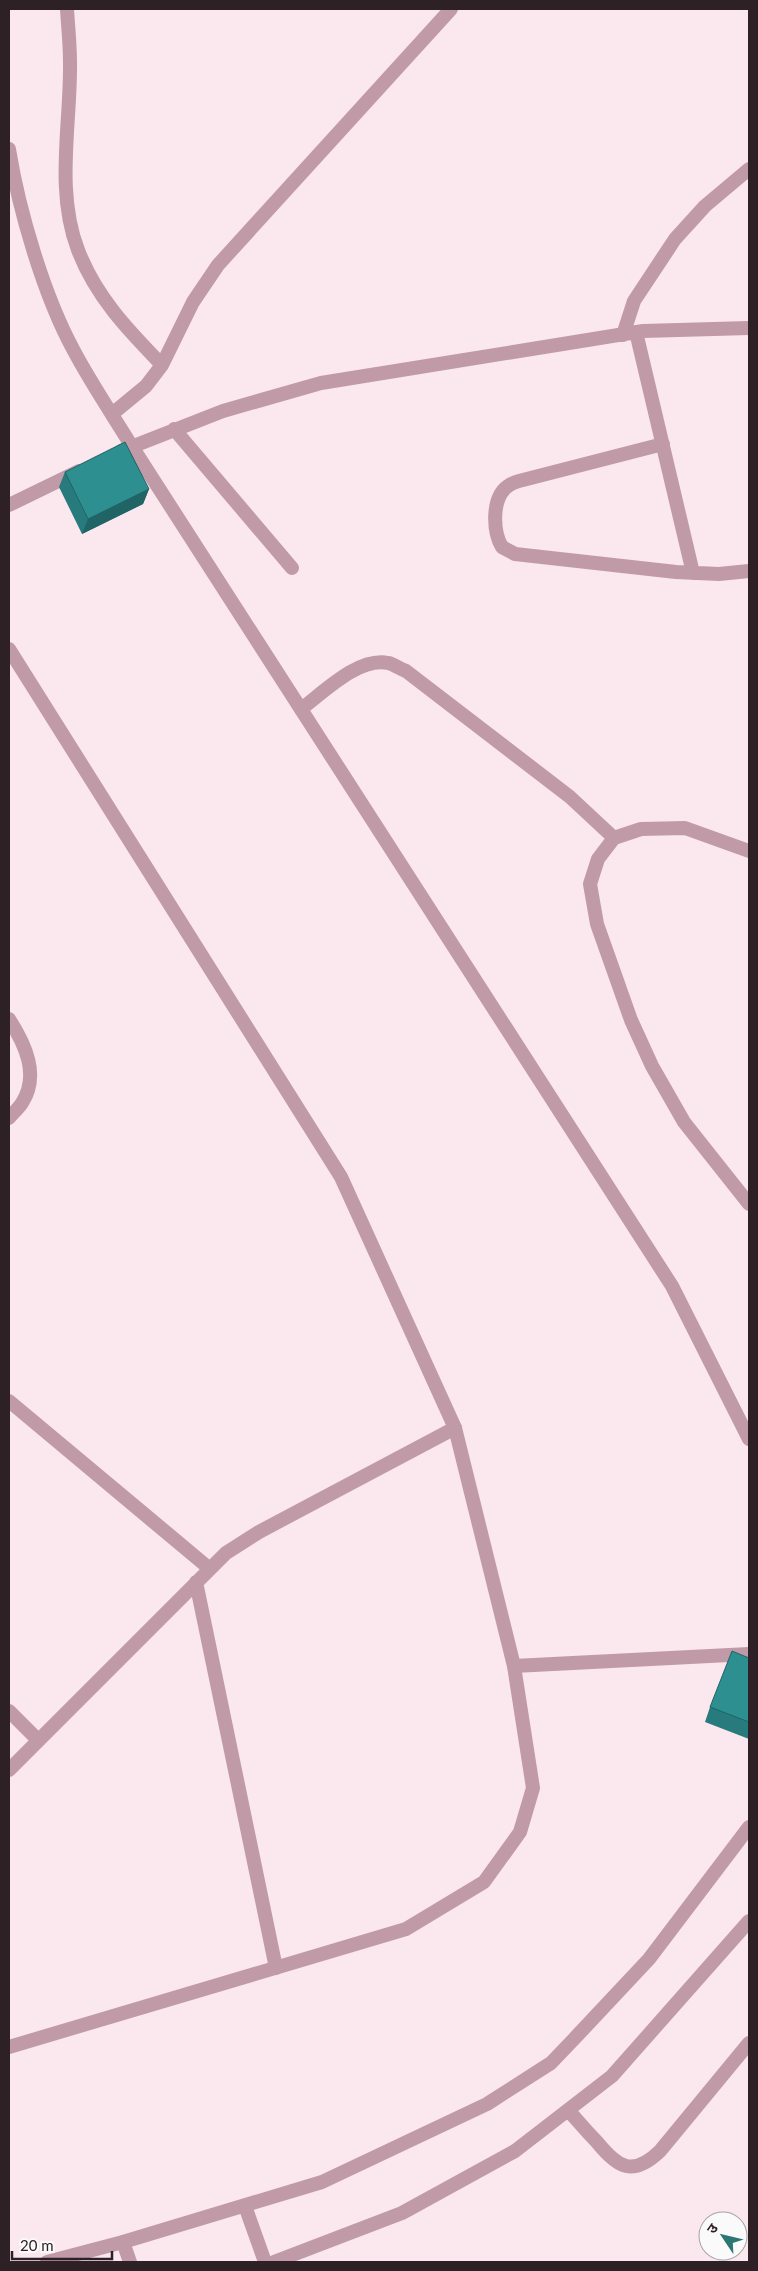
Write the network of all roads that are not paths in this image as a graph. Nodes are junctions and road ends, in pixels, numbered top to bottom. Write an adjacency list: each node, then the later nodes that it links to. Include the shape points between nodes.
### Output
1 (68, 9): 7 (street, via 70,62 66,196 78,249 96,286 118,319)
2 (451, 9): 7 (street, via 218,265 193,302)
3 (9, 149): 8 (street, via 48,295 73,350)
4 (749, 169): 6 (street, via 705,206 675,239 634,301)
5 (749, 328): 6 (street)
6 (630, 333): 9 (street, via 321,383 222,411); 10 (street)
7 (162, 366): 8 (street, via 146,386)
8 (112, 414): 11 (street)
9 (174, 429): 11 (street); 15 (street)
10 (663, 444): 17 (street); 17 (street, via 519,481 507,487 499,497 498,539 502,547 515,554)
11 (131, 446): 12 (street); 19 (street)
12 (105, 458)
13 (88, 467): 14 (street)
14 (9, 505)
15 (292, 568)
16 (749, 571): 17 (street)
17 (693, 573)
18 (9, 649): 26 (street, via 341,1176)
19 (301, 709): 20 (street, via 358,666 389,663 406,672 570,797); 27 (street, via 672,1286)
20 (614, 838): 21 (street, via 641,828 685,828); 24 (street, via 598,859 590,884 597,924 631,1020 652,1066 684,1122)
21 (749, 851)
22 (9, 1019): 23 (street, via 29,1060 30,1082 22,1103)
23 (9, 1118)
24 (749, 1204)
25 (9, 1401): 28 (street)
26 (455, 1428): 28 (street, via 259,1532 226,1553); 31 (street)
27 (749, 1439)
28 (210, 1569): 29 (street)
29 (196, 1582): 33 (street); 37 (street)
30 (749, 1654): 31 (street)
31 (514, 1666): 37 (street, via 533,1788 520,1832 484,1882 406,1930)
32 (9, 1711): 33 (street)
33 (38, 1740): 34 (street)
34 (9, 1770)
35 (749, 1827): 41 (street, via 649,1960 551,2063 487,2104 322,2182)
36 (749, 1921): 40 (street, via 612,2076)
37 (276, 1968): 39 (street)
38 (749, 2043): 40 (street, via 648,2163 631,2168 620,2166)
39 (9, 2047)
40 (568, 2110): 46 (street, via 515,2151 402,2212)
41 (245, 2206): 42 (street); 45 (street)
42 (124, 2242): 43 (street); 44 (street)
43 (47, 2262)
44 (130, 2262)
45 (265, 2262)
46 (274, 2262)

